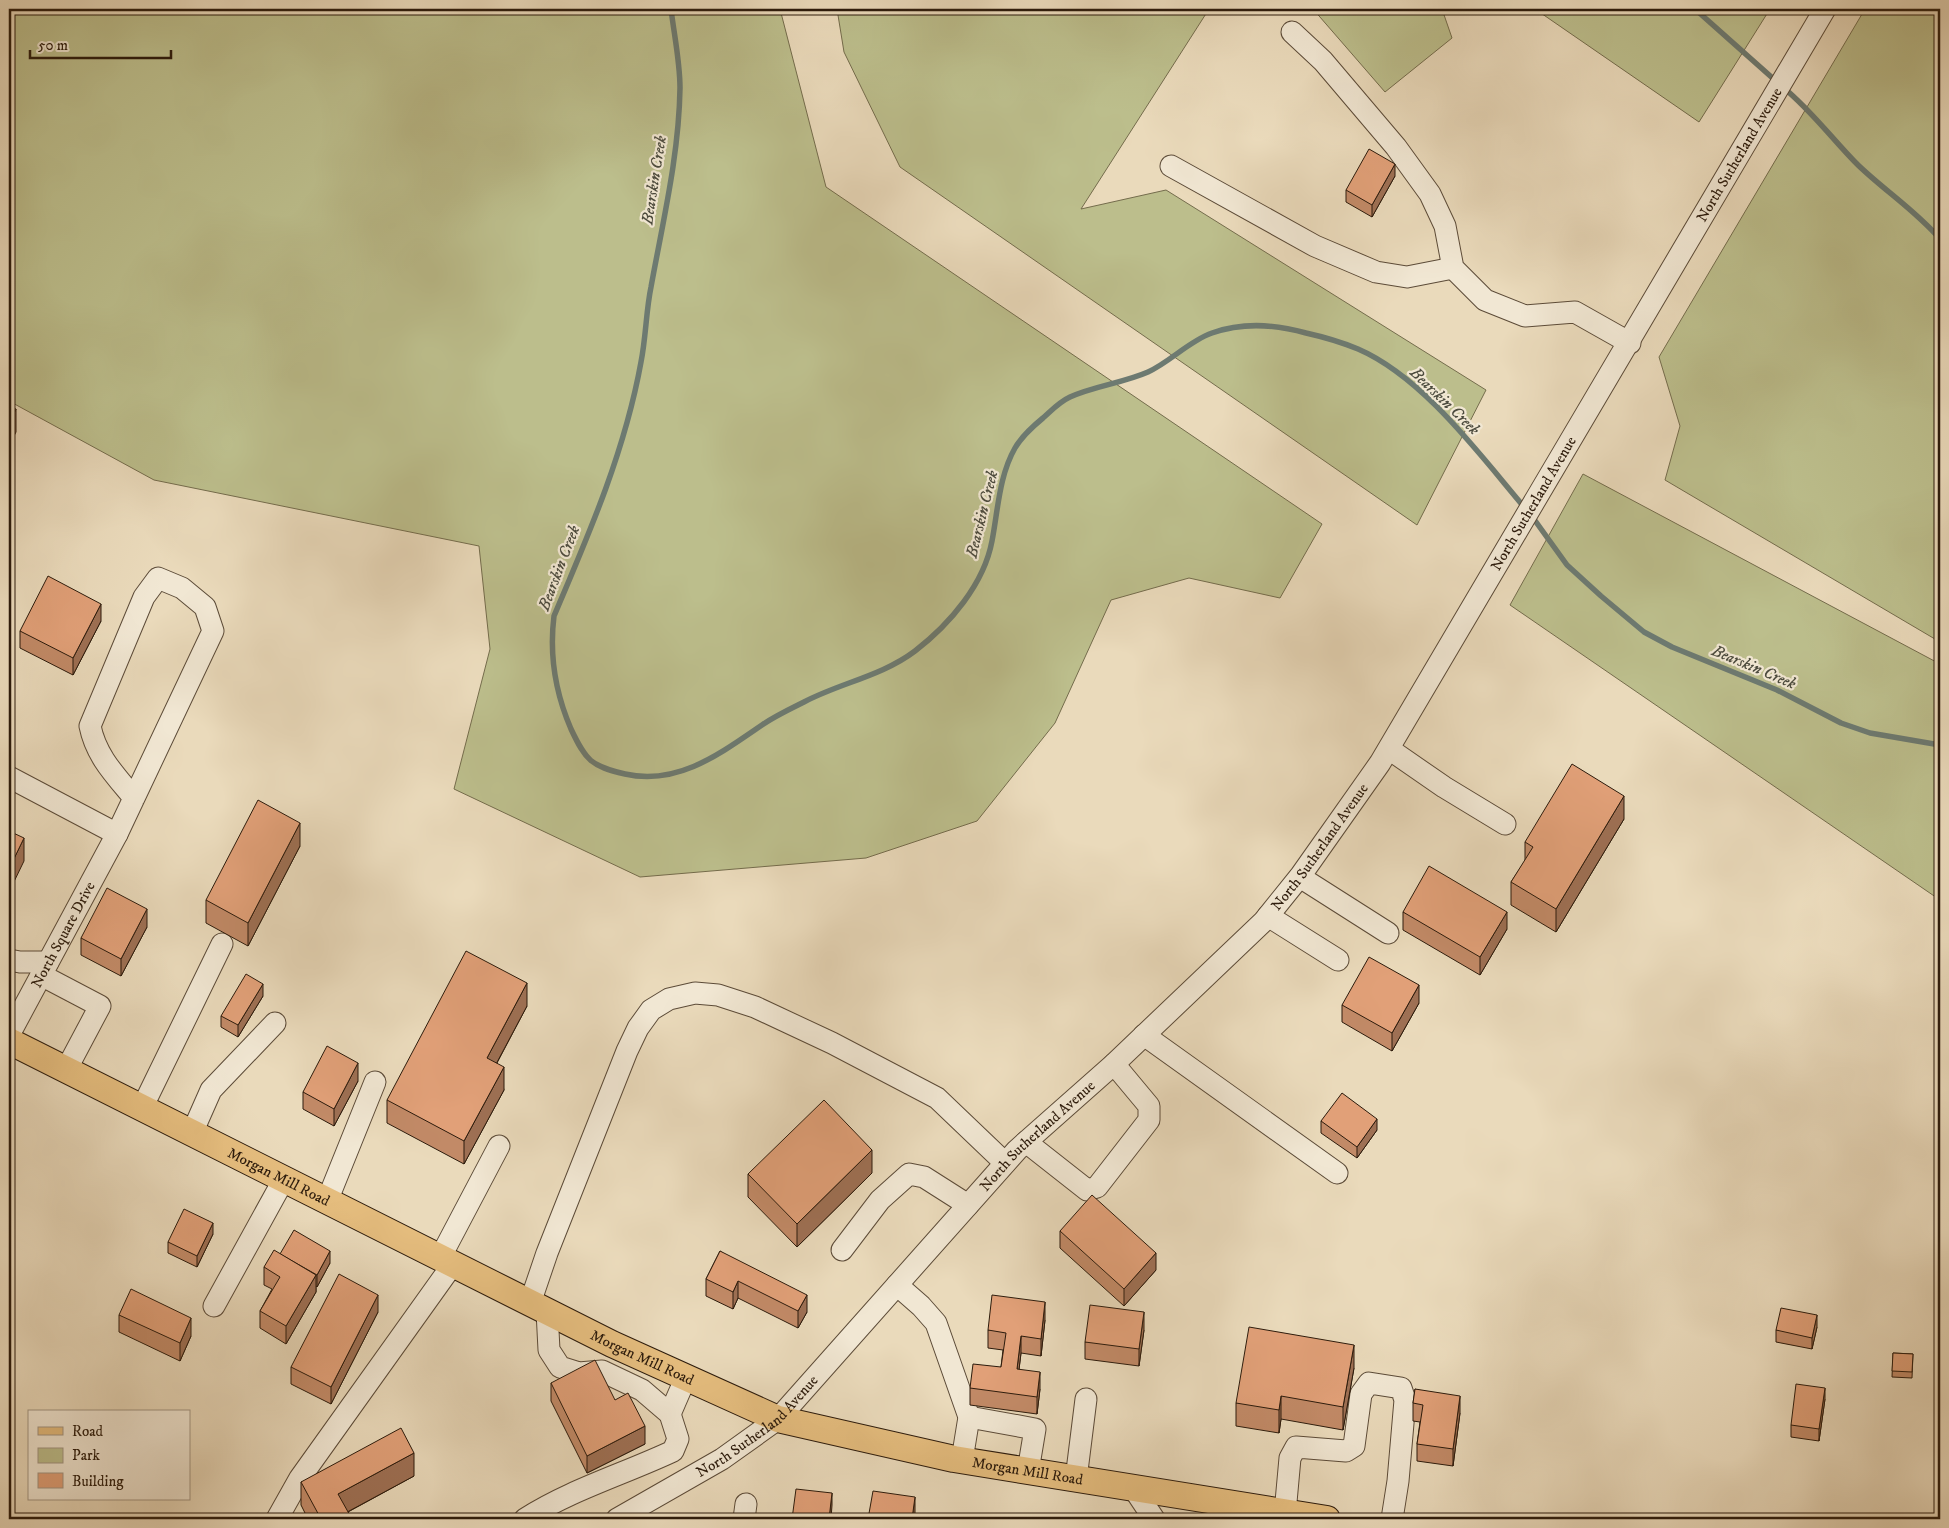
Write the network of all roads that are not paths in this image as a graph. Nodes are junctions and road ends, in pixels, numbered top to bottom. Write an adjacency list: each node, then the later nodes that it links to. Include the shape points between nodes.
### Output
1 (1825, 9): 5 (street, North Sutherland Avenue)
2 (1292, 32): 4 (street, via 1323,61 1372,118 1430,194 1445,226)
3 (1172, 166): 4 (street, via 1315,246 1376,272 1408,277)
4 (1453, 268): 5 (street, via 1485,300 1525,316 1575,312)
5 (1630, 342): 6 (street, North Sutherland Avenue)
6 (1388, 749): 9 (street); 11 (street, North Sutherland Avenue)
7 (9, 777): 10 (street)
8 (134, 798): 8 (street, North Square Drive, via 213,631 206,607 182,588 158,578 144,597 90,726 93,742 103,762); 10 (street, North Square Drive)
9 (1505, 824)
10 (117, 834): 17 (street, North Square Drive)
11 (1300, 877): 12 (street, North Sutherland Avenue); 13 (street)
12 (1268, 916): 16 (street); 20 (street, North Sutherland Avenue)
13 (1388, 933)
14 (222, 944): 25 (street)
15 (9, 960): 17 (street)
16 (1338, 960)
17 (45, 969): 19 (street, North Square Drive); 23 (street, via 100,1006)
18 (275, 1023): 26 (street, via 211,1090)
19 (9, 1035)
20 (1144, 1035): 22 (street, North Sutherland Avenue); 30 (street)
21 (9, 1041): 23 (main road, Morgan Mill Road)
22 (1114, 1064): 27 (street, North Sutherland Avenue); 27 (street, via 1149,1106 1148,1120 1096,1187 1087,1190)
23 (66, 1070): 25 (main road, Morgan Mill Road)
24 (375, 1082): 32 (street)
25 (142, 1108): 26 (main road, Morgan Mill Road)
26 (192, 1133): 31 (main road, Morgan Mill Road)
27 (1026, 1142): 29 (street, North Sutherland Avenue)
28 (499, 1146): 35 (street)
29 (1005, 1163): 33 (street, North Sutherland Avenue); 38 (street, via 937,1098 832,1043 755,1007 718,995 695,993 669,999 651,1010 638,1028 628,1051 547,1253)
30 (1337, 1173)
31 (284, 1179): 32 (main road, Morgan Mill Road); 37 (street)
32 (327, 1201): 35 (main road, Morgan Mill Road)
33 (968, 1205): 34 (street, via 924,1177 909,1174 880,1200); 36 (street, North Sutherland Avenue)
34 (842, 1250)
35 (447, 1261): 38 (main road, Morgan Mill Road); 49 (street, via 300,1478)
36 (897, 1285): 42 (street, via 936,1323); 43 (street, North Sutherland Avenue)
37 (214, 1306)
38 (538, 1307): 39 (main road, Morgan Mill Road); 41 (street, via 549,1350 560,1367 579,1373 602,1371 642,1390)
39 (686, 1378): 41 (street); 43 (main road, Morgan Mill Road)
40 (1086, 1399): 46 (street)
41 (670, 1414): 50 (street, via 678,1440 673,1451 552,1502)
42 (969, 1418): 44 (street); 45 (street, via 1035,1429)
43 (778, 1420): 44 (main road, Morgan Mill Road); 51 (street, North Sutherland Avenue, via 722,1459)
44 (962, 1460): 45 (main road, Morgan Mill Road)
45 (1028, 1471): 46 (main road, Morgan Mill Road)
46 (1076, 1479): 47 (main road, Morgan Mill Road)
47 (1134, 1489): 48 (main road, Morgan Mill Road); 52 (street)
48 (1285, 1513): 53 (main road, Morgan Mill Road); 54 (street, via 1290,1458 1296,1447 1346,1451 1354,1446 1361,1394 1369,1383 1401,1388 1405,1400)
49 (277, 1519)
50 (524, 1519)
51 (617, 1519)
52 (1154, 1519)
53 (1327, 1519)
54 (1392, 1519)

